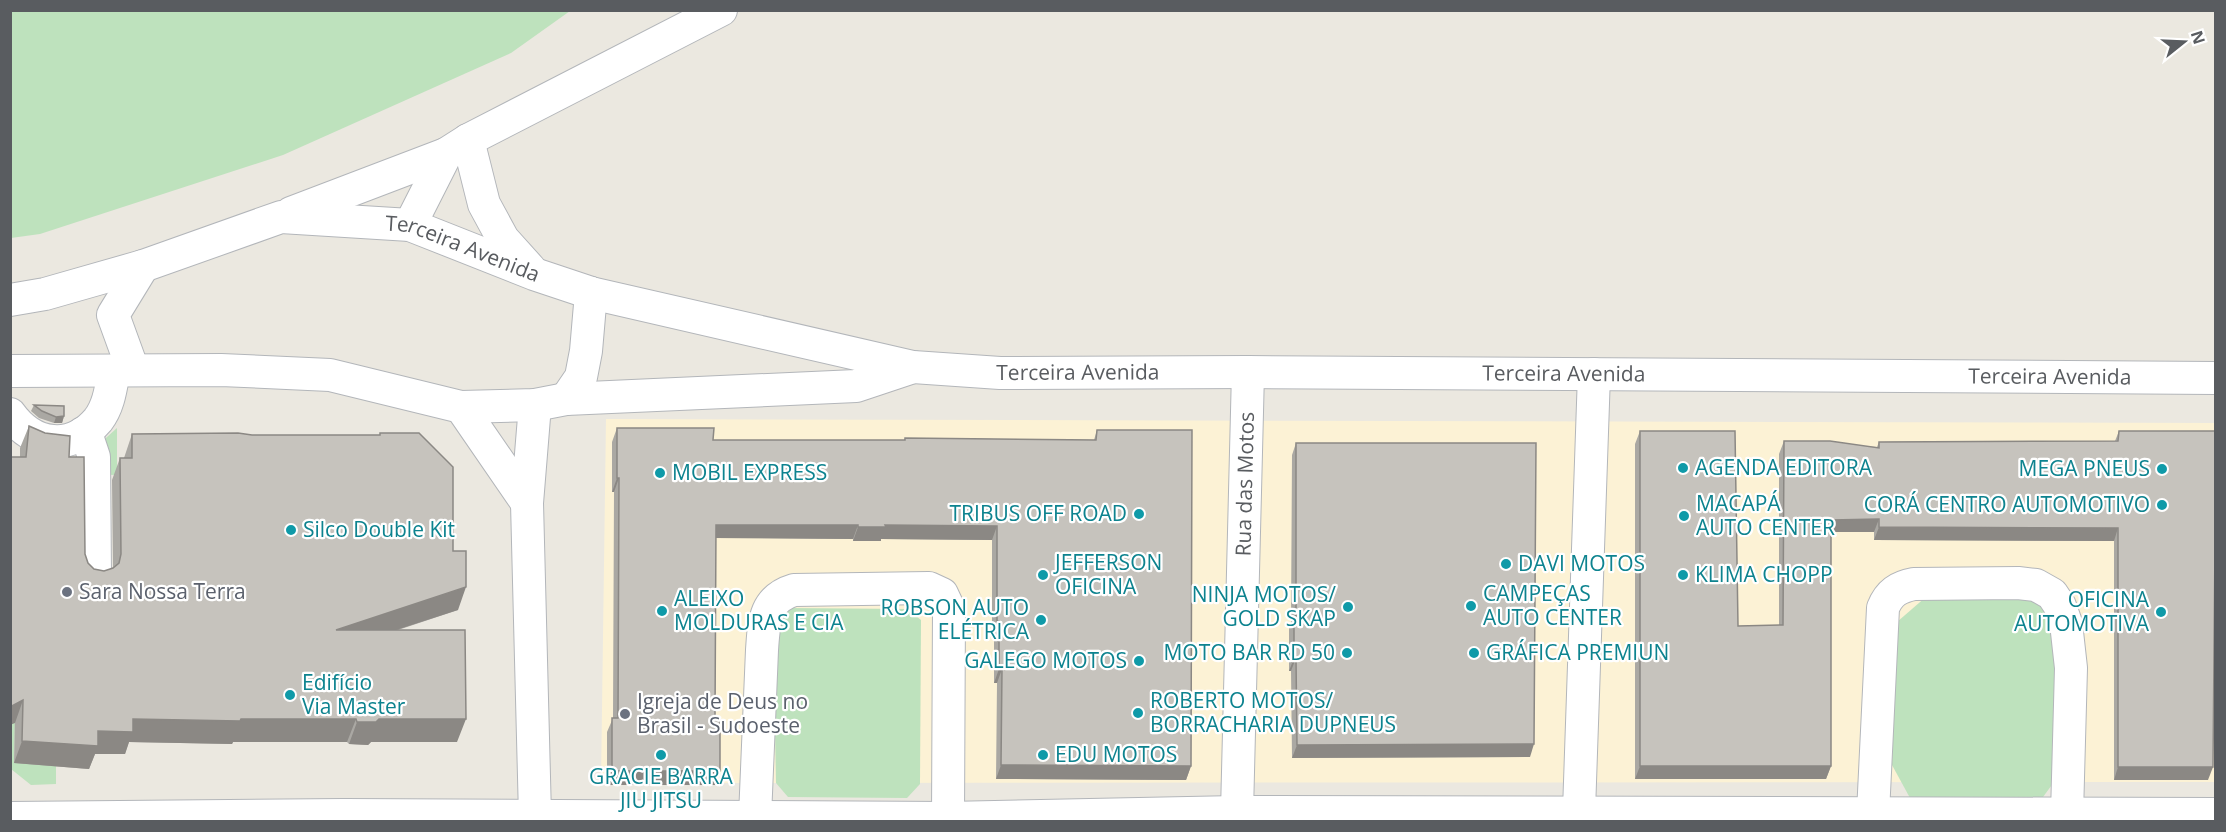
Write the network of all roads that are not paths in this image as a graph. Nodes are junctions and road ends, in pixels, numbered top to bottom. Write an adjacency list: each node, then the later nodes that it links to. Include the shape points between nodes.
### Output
1 (721, 10): 2 (street)
2 (457, 147): 3 (street); 4 (street); 6 (street, via 503,239)
3 (281, 217): 4 (street, Terceira Avenida); 5 (street, Terceira Avenida)
4 (410, 225): 6 (street, Terceira Avenida)
5 (143, 266): 8 (street, Terceira Avenida); 10 (street, via 113,315)
6 (534, 274): 7 (street, Terceira Avenida)
7 (591, 293): 9 (street, Terceira Avenida); 15 (street, via 581,377)
8 (10, 300)
9 (913, 367): 12 (street, Terceira Avenida, via 1000,373); 15 (street, Terceira Avenida, via 856,386)
10 (123, 370): 11 (street, Terceira Avenida); 17 (street, Terceira Avenida, via 330,375); 19 (street, via 98,419)
11 (10, 371)
12 (1248, 372): 13 (street, Terceira Avenida); 22 (street, Rua das Motos)
13 (1594, 374): 14 (street, Terceira Avenida); 23 (street)
14 (2216, 378)
15 (566, 399): 16 (street, Terceira Avenida)
16 (535, 405): 17 (street, Terceira Avenida); 20 (street)
17 (461, 407): 20 (street)
18 (10, 414): 19 (street, via 19,427 35,438 55,441)
19 (82, 433): 21 (street, via 94,457)
20 (527, 503): 27 (street)
21 (95, 576)
22 (1238, 812): 23 (street); 31 (street)
23 (1579, 812): 24 (street)
24 (1873, 813): 25 (street, via 1883,608 1887,598 1903,586 1914,584 2018,583 2036,585 2052,594 2066,623 2071,668); 29 (street)
25 (2067, 814): 26 (street); 29 (street)
26 (2216, 814)
27 (535, 816): 28 (street); 30 (street)
28 (755, 816): 31 (street); 31 (street, via 762,650 772,602 794,590 929,588 942,594 949,609)
29 (1908, 817)
30 (10, 818)
31 (948, 818)

